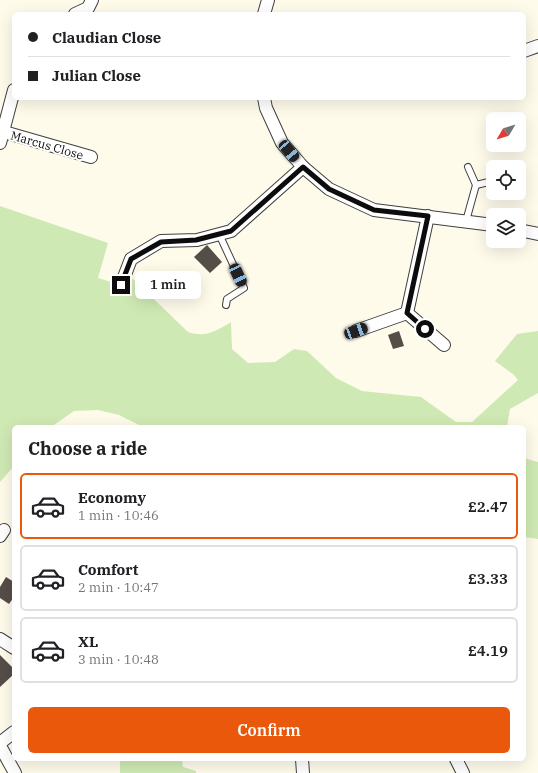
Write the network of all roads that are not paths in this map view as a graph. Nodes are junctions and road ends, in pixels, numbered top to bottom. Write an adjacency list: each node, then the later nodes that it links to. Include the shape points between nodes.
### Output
1 (92, 0): 3 (street, via 88,8)
2 (268, 0): 4 (street)
3 (79, 12)
4 (265, 12)
5 (538, 46): 6 (street)
6 (526, 50)
7 (12, 98): 9 (street, Marcus Close)
8 (264, 100): 11 (street, via 282,143)
9 (2, 137): 10 (street, Marcus Close)
10 (91, 157)
11 (303, 167): 15 (street, via 329,189 374,210); 19 (street, via 231,231)
12 (468, 167): 14 (lane)
13 (486, 183): 14 (lane)
14 (476, 185): 16 (lane)
15 (428, 216): 16 (street); 23 (street)
16 (466, 221): 17 (street)
17 (486, 224)
18 (526, 231): 20 (street)
19 (220, 234): 21 (street, via 196,240 161,242 131,259); 22 (lane, via 244,288 227,298)
20 (538, 234)
21 (121, 285)
22 (226, 305)
23 (407, 313): 24 (street); 25 (street)
24 (356, 331)
25 (444, 345)
26 (0, 639): 27 (street)
27 (12, 647)
28 (12, 734): 29 (street)
29 (0, 745): 32 (street)
30 (302, 761): 33 (street)
31 (457, 761): 34 (street)
32 (15, 773)
33 (303, 773)
34 (463, 773)

